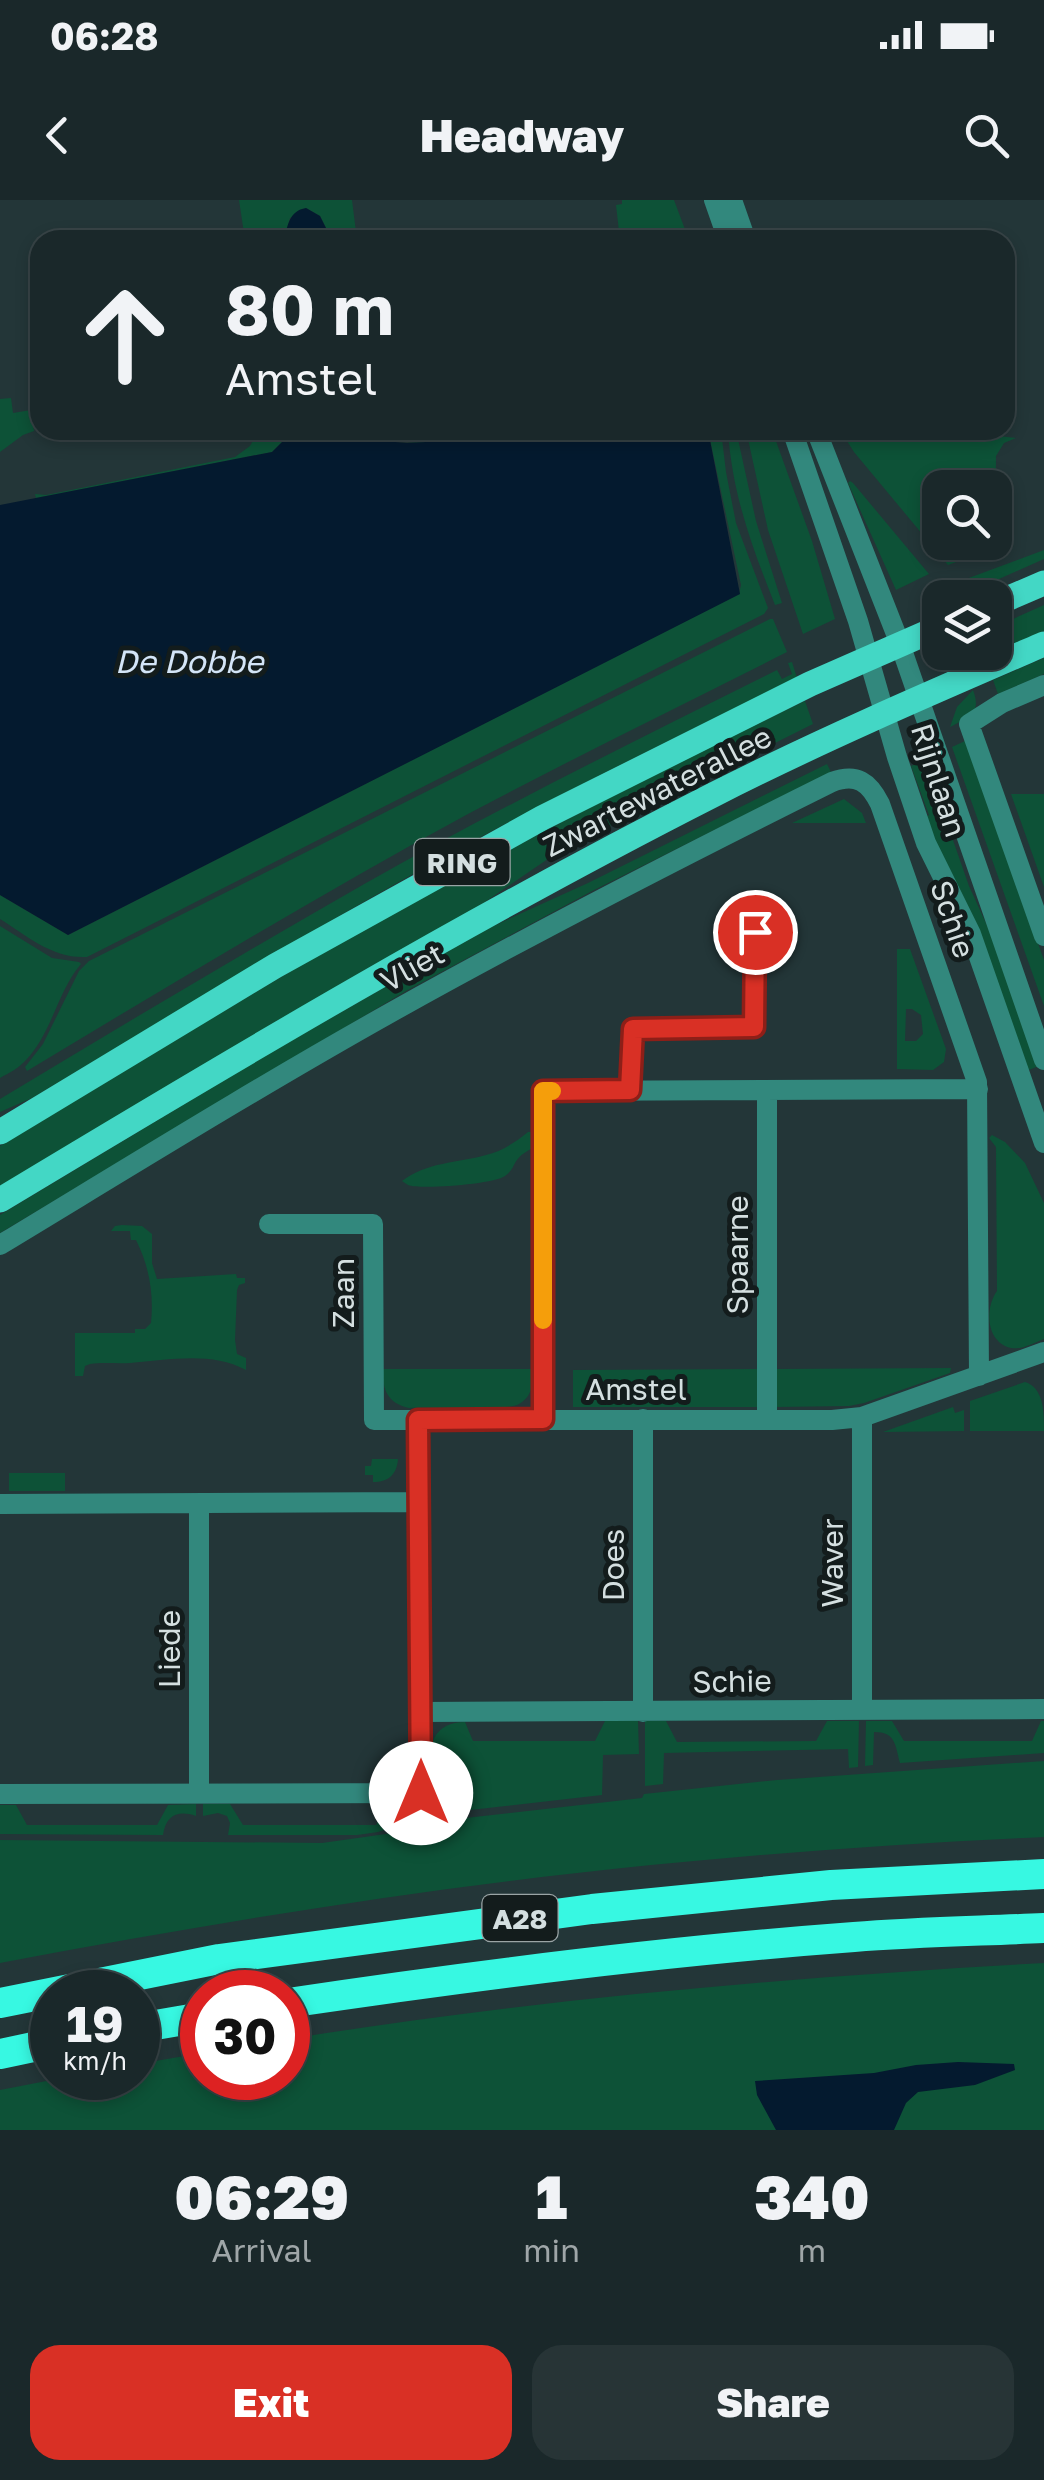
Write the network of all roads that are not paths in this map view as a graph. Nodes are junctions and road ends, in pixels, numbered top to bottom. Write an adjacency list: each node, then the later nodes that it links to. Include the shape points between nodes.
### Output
1 (714, 200): 3 (street)
2 (732, 200): 4 (street)
3 (724, 230)
4 (742, 230)
5 (795, 440): 12 (street, Rijnlaan)
6 (820, 440): 10 (street, Rijnlaan)
7 (1044, 583): 8 (main road)
8 (1012, 597)
9 (922, 635): 10 (main road, Zwartewaterallee / RING)
10 (900, 644): 12 (main road, Zwartewaterallee / RING); 14 (street, Rijnlaan)
11 (1044, 644): 14 (main road, Zwartewaterallee / RING)
12 (869, 657): 15 (street, Rijnlaan); 23 (main road, Zwartewaterallee / RING, via 542,818 275,966)
13 (1044, 685): 18 (street, via 969,724)
14 (918, 699): 15 (main road, Zwartewaterallee / RING); 19 (street, Rijnlaan)
15 (886, 714): 24 (street, Rijnlaan, via 926,844 971,934); 25 (main road, Zwartewaterallee / RING, via 586,862 239,1056)
16 (868, 785): 20 (street, Schie); 27 (street, Vliet, via 847,777 832,782 618,889 386,1015)
17 (755, 932): 21 (street, via 754,1027 633,1029)
18 (1044, 936)
19 (1044, 1060)
20 (978, 1089): 22 (street); 29 (street, Schie)
21 (630, 1090): 22 (street); 31 (street, via 543,1091)
22 (767, 1090): 33 (street, Spaarne)
23 (0, 1132)
24 (1044, 1143)
25 (0, 1200)
26 (269, 1224): 34 (street, Zaan, via 372,1224 374,1420)
27 (0, 1246)
28 (1044, 1352): 29 (street, Amstel)
29 (979, 1376): 30 (street, Amstel)
30 (862, 1417): 33 (street, Amstel); 38 (street, Waver)
31 (543, 1419): 32 (street, Amstel); 34 (street, Amstel)
32 (643, 1419): 33 (street, Amstel); 41 (street, Does)
33 (767, 1419)
34 (418, 1420): 35 (street)
35 (420, 1502): 37 (street); 40 (street)
36 (0, 1504): 37 (street)
37 (199, 1504): 42 (street, Liede)
38 (862, 1710): 39 (street, Schie); 41 (street, Schie)
39 (1044, 1710)
40 (420, 1712): 41 (street, Schie); 42 (street, via 421,1793)
41 (642, 1712)
42 (200, 1793): 43 (street)
43 (0, 1794)
44 (1044, 1874): 47 (highway, A28, via 831,1885 592,1909 219,1959)
45 (1044, 1928): 46 (highway, A28, via 856,1936 622,1958)
46 (310, 2000)
47 (0, 2003)
48 (30, 2048): 49 (highway)
49 (0, 2054)

